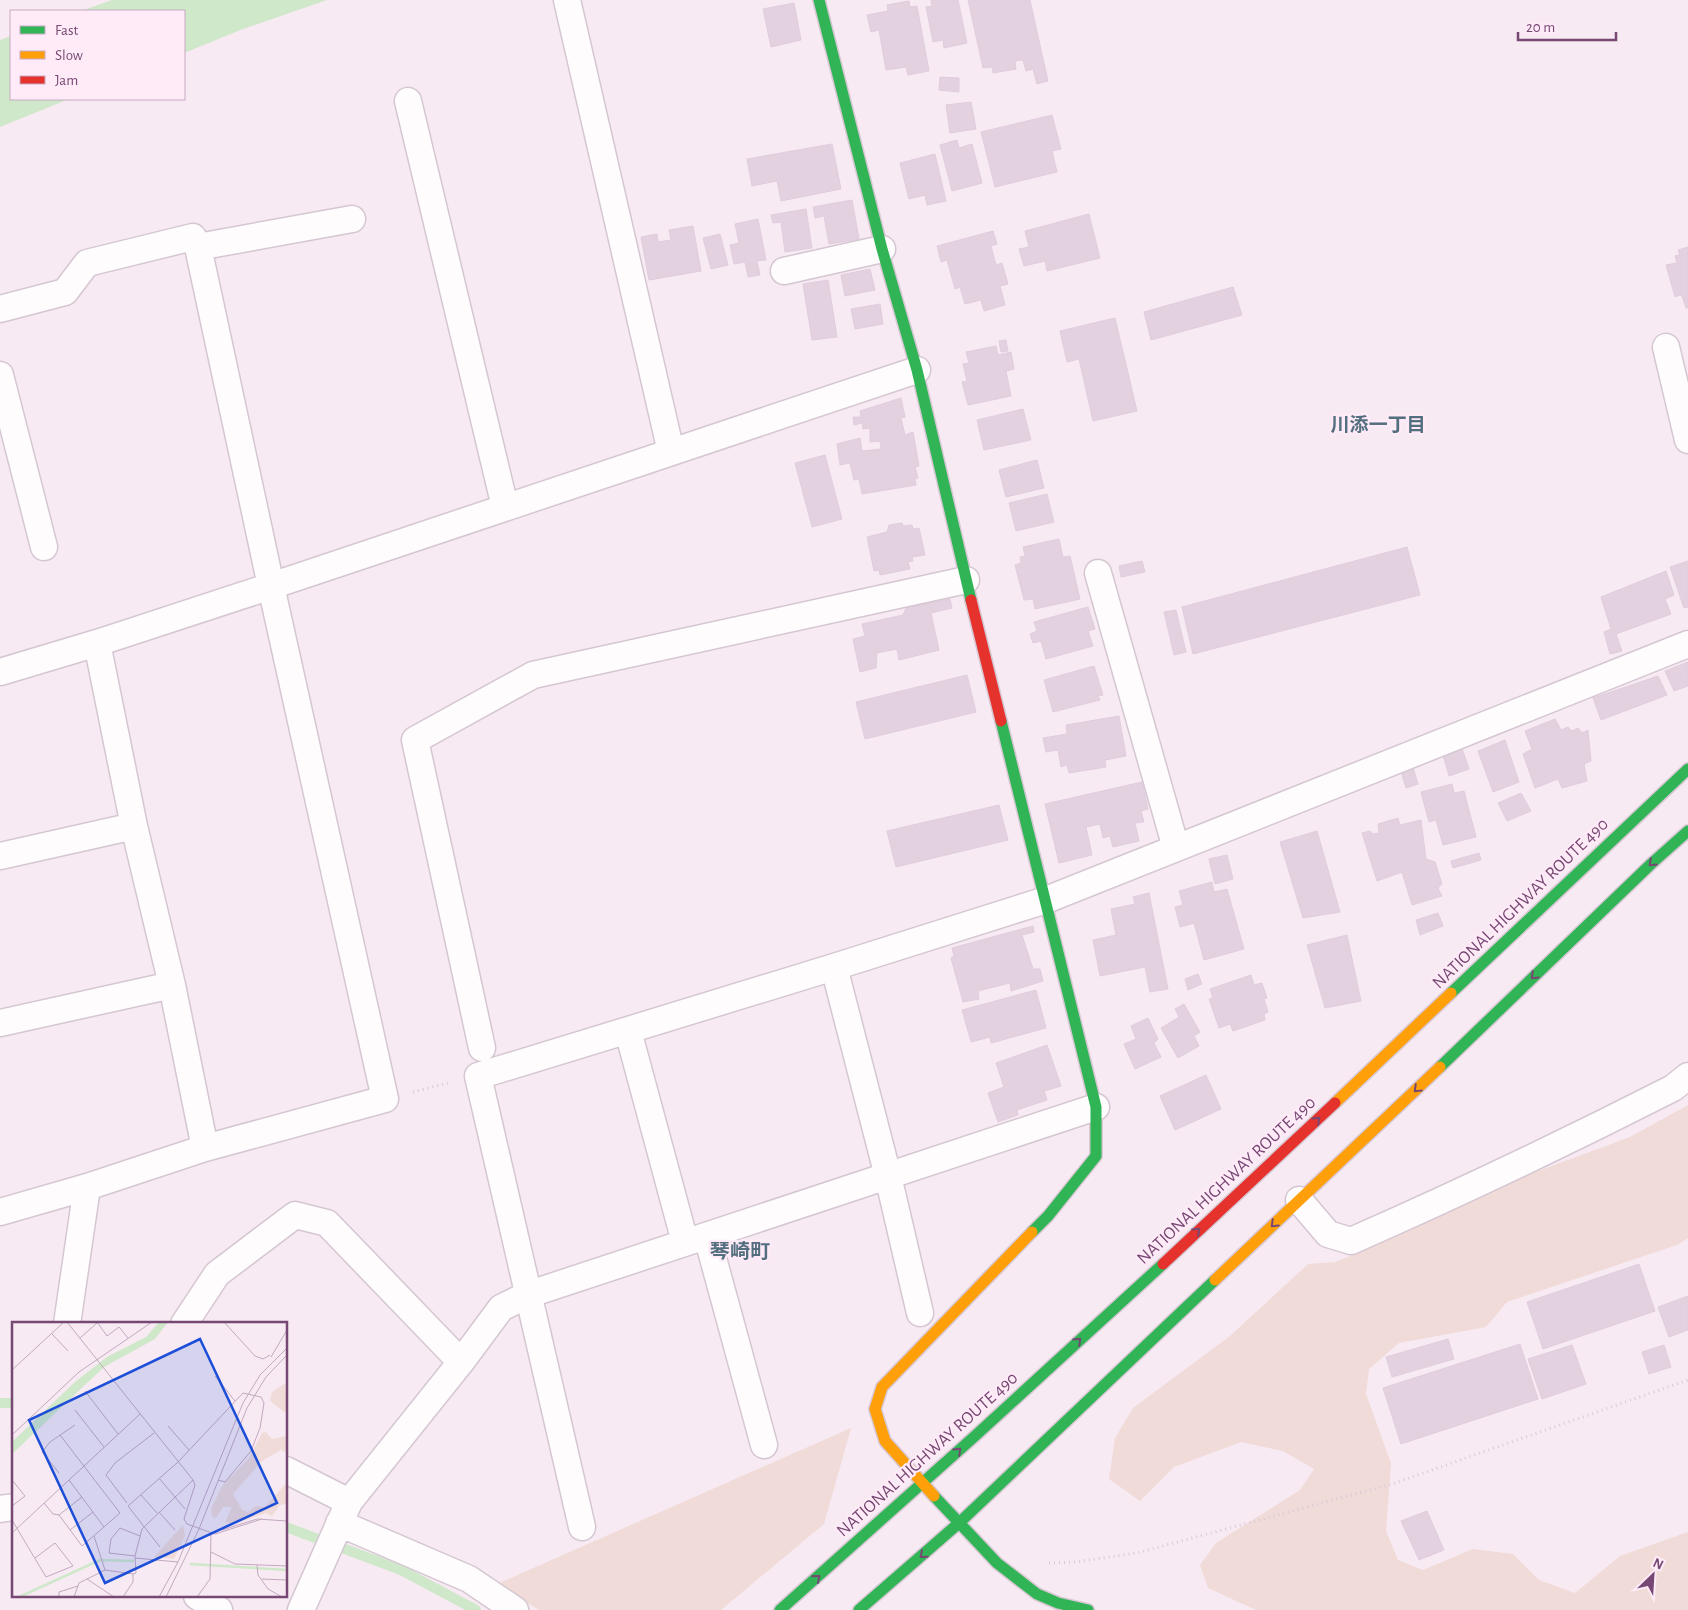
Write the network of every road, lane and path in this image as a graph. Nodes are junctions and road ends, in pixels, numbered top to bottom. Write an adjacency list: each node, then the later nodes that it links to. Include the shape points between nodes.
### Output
1 (567, 0): 13 (street)
2 (819, 0): 6 (main road)
3 (408, 101): 14 (street)
4 (352, 219): 5 (street)
5 (198, 247): 8 (street, via 193,237 86,263 65,292); 18 (street)
6 (882, 249): 7 (street); 10 (main road)
7 (784, 271)
8 (0, 309)
9 (1666, 347): 12 (street)
10 (917, 370): 13 (street); 17 (main road)
11 (0, 375): 15 (street)
12 (1688, 440)
13 (671, 452): 14 (street)
14 (505, 507): 18 (street)
15 (44, 547)
16 (1098, 573): 25 (street)
17 (966, 580): 27 (main road); 32 (street, via 533,675 415,740)
18 (271, 586): 19 (street); 35 (street)
19 (97, 643): 21 (street); 23 (street)
20 (1688, 644): 25 (street)
21 (0, 672)
22 (1688, 769): 51 (main road, NATIONAL HIGHWAY ROUTE 490, one-way to 22, via 1294,1141)
23 (134, 826): 26 (street); 29 (street)
24 (1688, 831): 40 (main road, one-way to 40)
25 (1176, 848): 27 (street)
26 (0, 856)
27 (1046, 900): 28 (street); 36 (main road)
28 (834, 968): 31 (street); 38 (street)
29 (172, 985): 30 (street); 37 (street)
30 (0, 1023)
31 (628, 1031): 33 (street); 42 (street)
32 (482, 1048)
33 (478, 1076): 35 (path); 43 (street)
34 (1688, 1076): 40 (street, via 1673,1088 1564,1143 1351,1241 1328,1234)
35 (386, 1099): 37 (street)
36 (1096, 1107): 38 (street); 51 (main road, via 1096,1156 1091,1163 1048,1216 882,1387 875,1409 885,1441)
37 (205, 1148): 39 (street)
38 (888, 1176): 42 (street); 44 (street)
39 (87, 1187): 41 (street); 45 (street)
40 (1299, 1200): 53 (main road, one-way to 53)
41 (0, 1212)
42 (696, 1239): 43 (street); 49 (street)
43 (527, 1295): 47 (street, via 501,1308); 54 (street)
44 (920, 1313)
45 (67, 1322)
46 (185, 1322): 47 (street, via 217,1274 295,1215 327,1223)
47 (461, 1362): 52 (street)
48 (1688, 1380): 55 (path, via 1392,1484 1137,1553)
49 (764, 1445)
50 (288, 1471): 52 (street)
51 (923, 1484): 53 (main road); 61 (main road, NATIONAL HIGHWAY ROUTE 490, one-way to 51)
52 (344, 1512): 59 (street); 60 (street, via 469,1579)
53 (959, 1523): 57 (main road); 62 (main road, one-way to 62)
54 (582, 1527)
55 (1048, 1563)
56 (200, 1598): 58 (street)
57 (1041, 1605): 63 (main road, via 1058,1603)
58 (218, 1610)
59 (300, 1610)
60 (515, 1610)
61 (780, 1610)
62 (859, 1610)
63 (1088, 1610)

